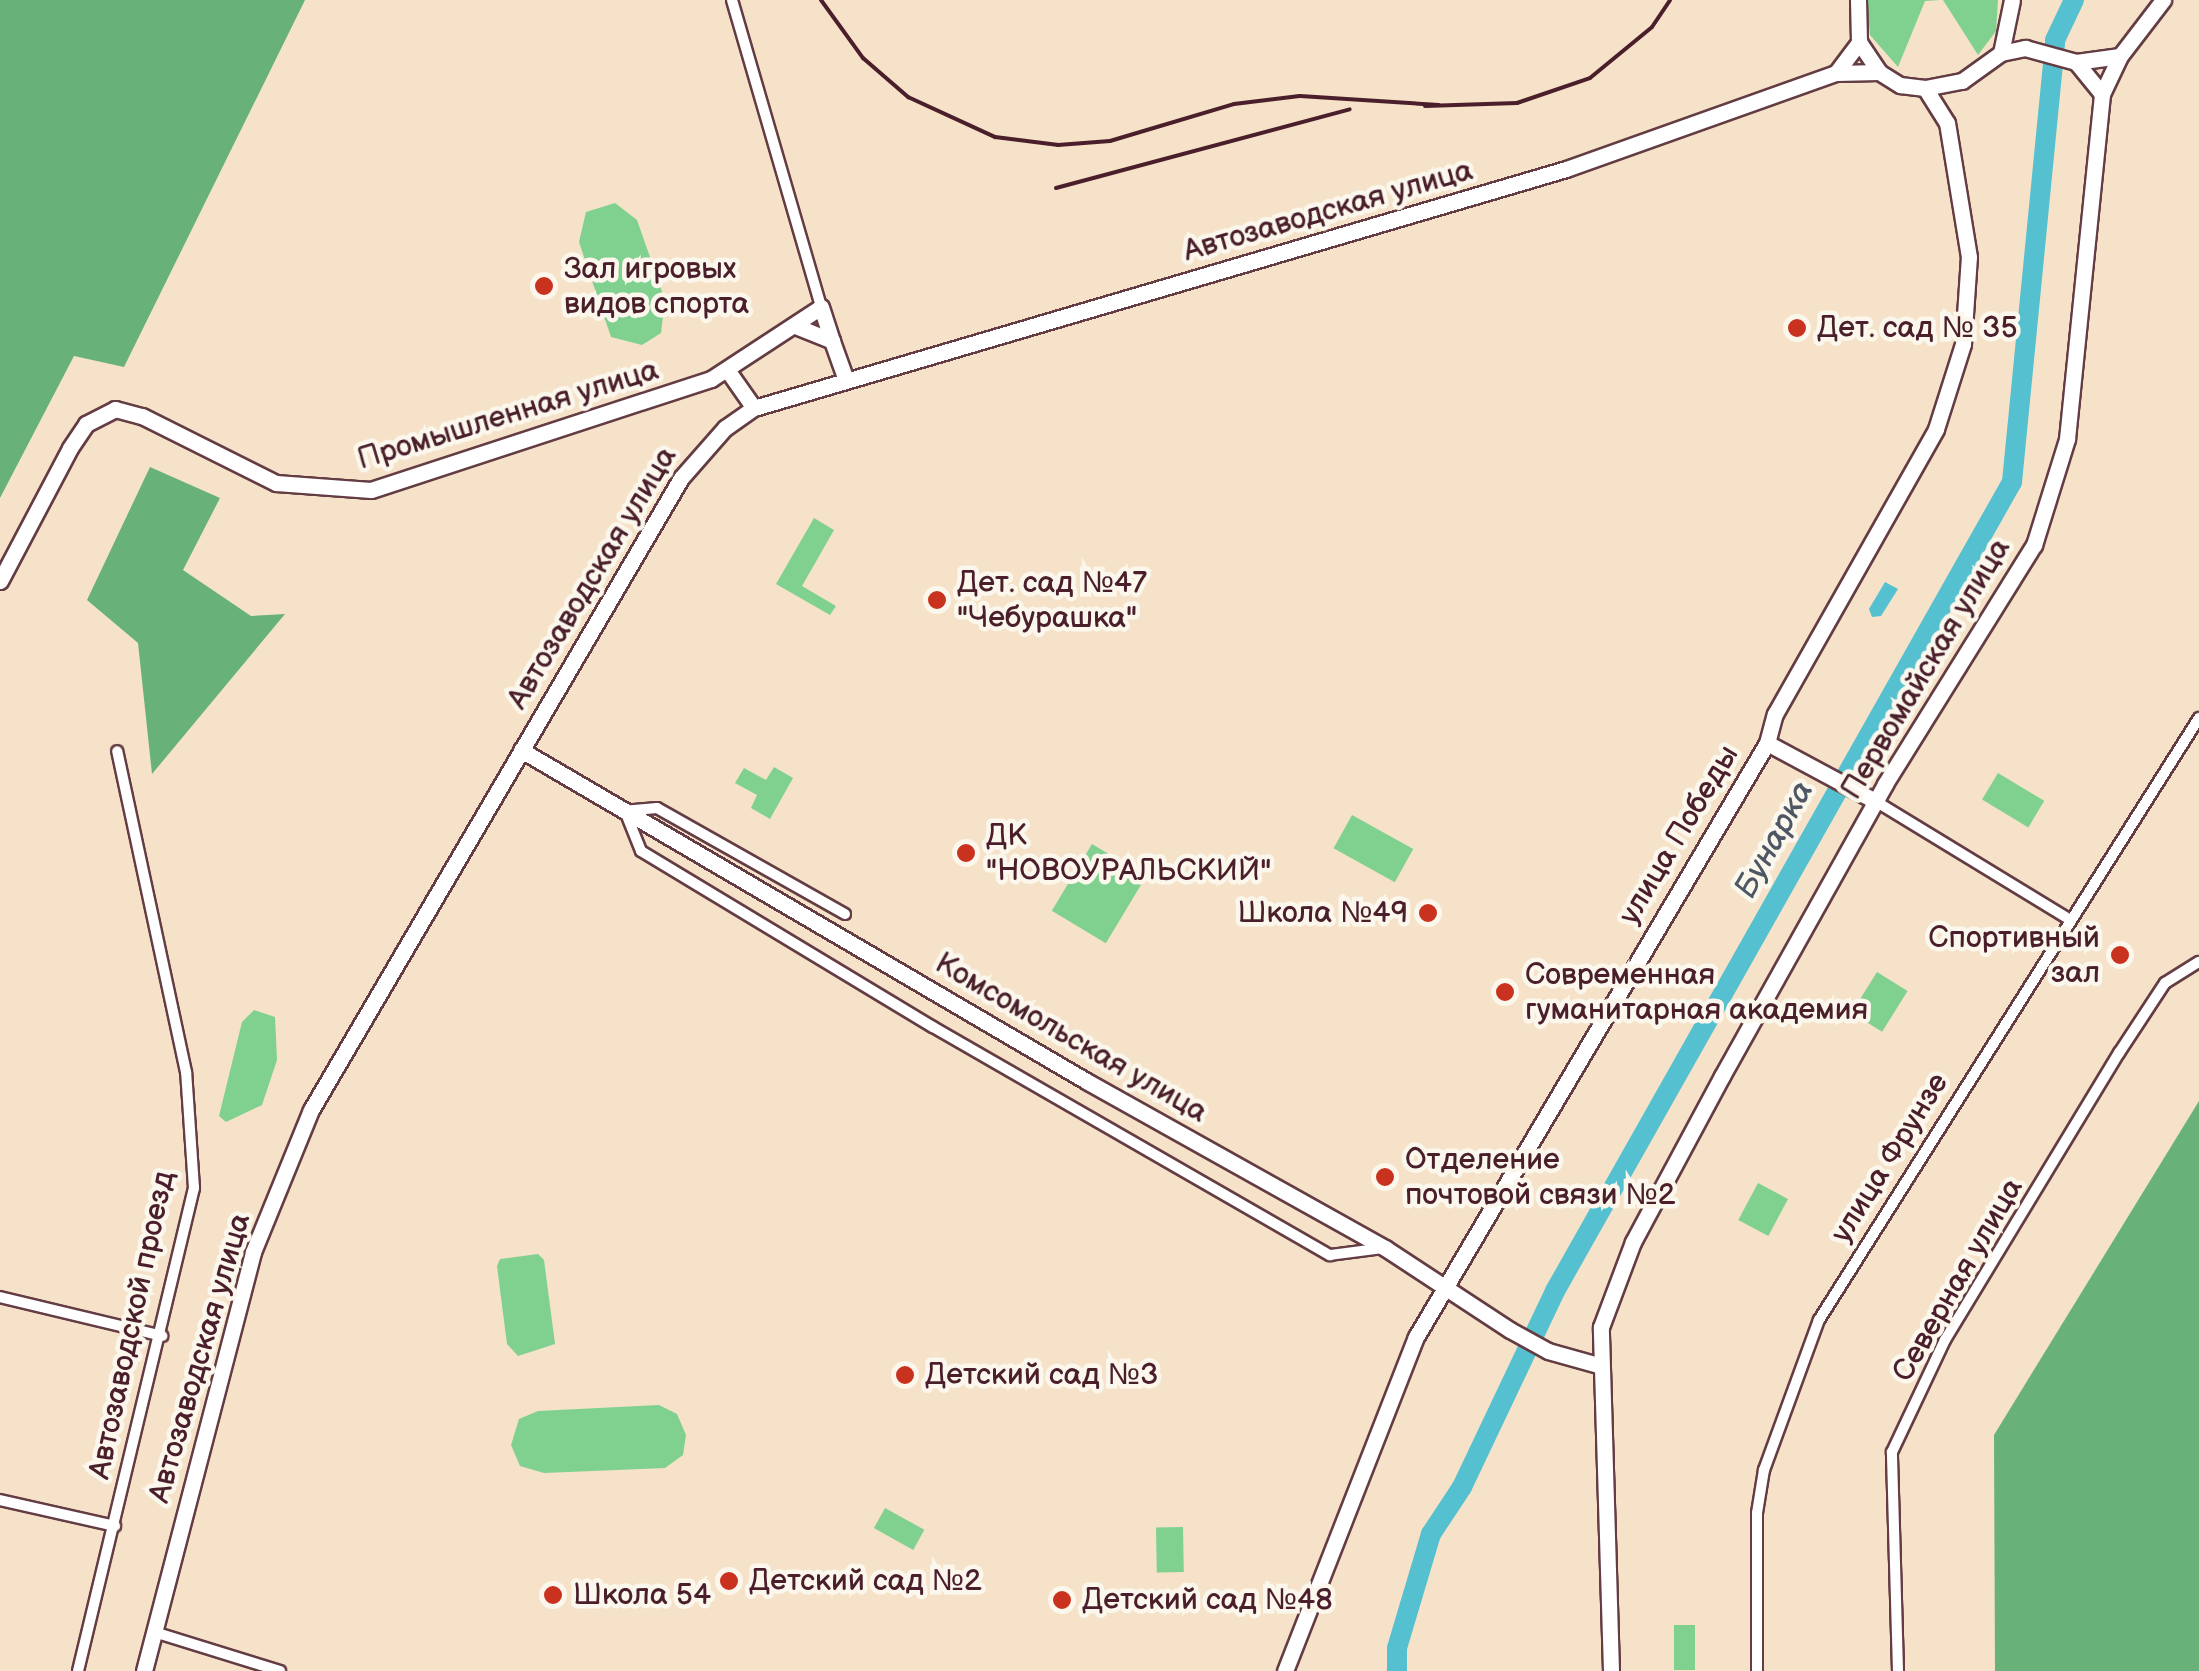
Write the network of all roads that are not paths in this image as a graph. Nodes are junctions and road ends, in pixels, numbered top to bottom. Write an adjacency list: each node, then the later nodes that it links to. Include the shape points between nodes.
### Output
1 (732, 0): 17 (street)
2 (1858, 0): 6 (street)
3 (2012, 0): 5 (street)
4 (2164, 0): 9 (street, Первомайская улица)
5 (2010, 26): 7 (street); 8 (street)
6 (1859, 42): 11 (street); 12 (street)
7 (2033, 50): 8 (street); 10 (street)
8 (2001, 53): 13 (street)
9 (2120, 56): 10 (street); 15 (street, Первомайская улица)
10 (2072, 60): 15 (street)
11 (1836, 72): 12 (street); 21 (street, Автозаводская улица, via 1566,169)
12 (1879, 72): 14 (street, via 1900,85)
13 (1962, 80): 14 (street); 16 (street)
14 (1925, 88): 16 (street)
15 (2102, 94): 28 (street, Первомайская улица, via 2066,440 2053,495 2034,545)
16 (1944, 113): 25 (street, улица Победы, via 1969,257 1963,344 1950,395 1869,555 1775,714)
17 (821, 307): 18 (street, Промышленная улица); 19 (street)
18 (798, 327): 19 (street); 20 (street, Промышленная улица)
19 (832, 341): 21 (street)
20 (728, 371): 22 (street); 23 (street, Промышленная улица, via 371,490 276,483 115,409 86,424)
21 (846, 380): 22 (street, Автозаводская улица)
22 (754, 408): 26 (street, Автозаводская улица, via 699,452 681,478)
23 (0, 580)
24 (2199, 718): 31 (street, улица Фрунзе)
25 (1766, 743): 28 (street); 34 (street, улица Победы)
26 (521, 750): 29 (street, Комсомольская улица); 40 (street, Автозаводская улица, via 311,1110 253,1252)
27 (117, 751): 36 (street, Автозаводской проезд, via 190,1113 194,1188)
28 (1877, 802): 31 (street); 37 (street, Первомайская улица, via 1633,1242 1601,1326)
29 (625, 811): 30 (street, via 657,808); 33 (street, Комсомольская улица); 33 (street, via 641,851 933,1027 1330,1255)
30 (846, 914)
31 (2069, 919): 46 (street, улица Фрунзе, via 1819,1320 1764,1470 1757,1513)
32 (2199, 962): 47 (street, Северная улица, via 2165,984 2119,1053 1945,1340 1892,1452)
33 (1385, 1248): 34 (street, Комсомольская улица)
34 (1446, 1288): 37 (street, Комсомольская улица, via 1548,1351); 44 (street, улица Победы, via 1416,1337 1372,1441)
35 (0, 1297): 36 (street)
36 (162, 1336): 39 (street, Автозаводской проезд)
37 (1598, 1365): 45 (street)
38 (0, 1500): 39 (street)
39 (115, 1526): 41 (street, Автозаводской проезд)
40 (154, 1632): 42 (street, Автозаводская улица); 43 (street)
41 (78, 1671)
42 (144, 1671)
43 (280, 1671)
44 (1285, 1671)
45 (1612, 1671)
46 (1757, 1671)
47 (1898, 1671)

